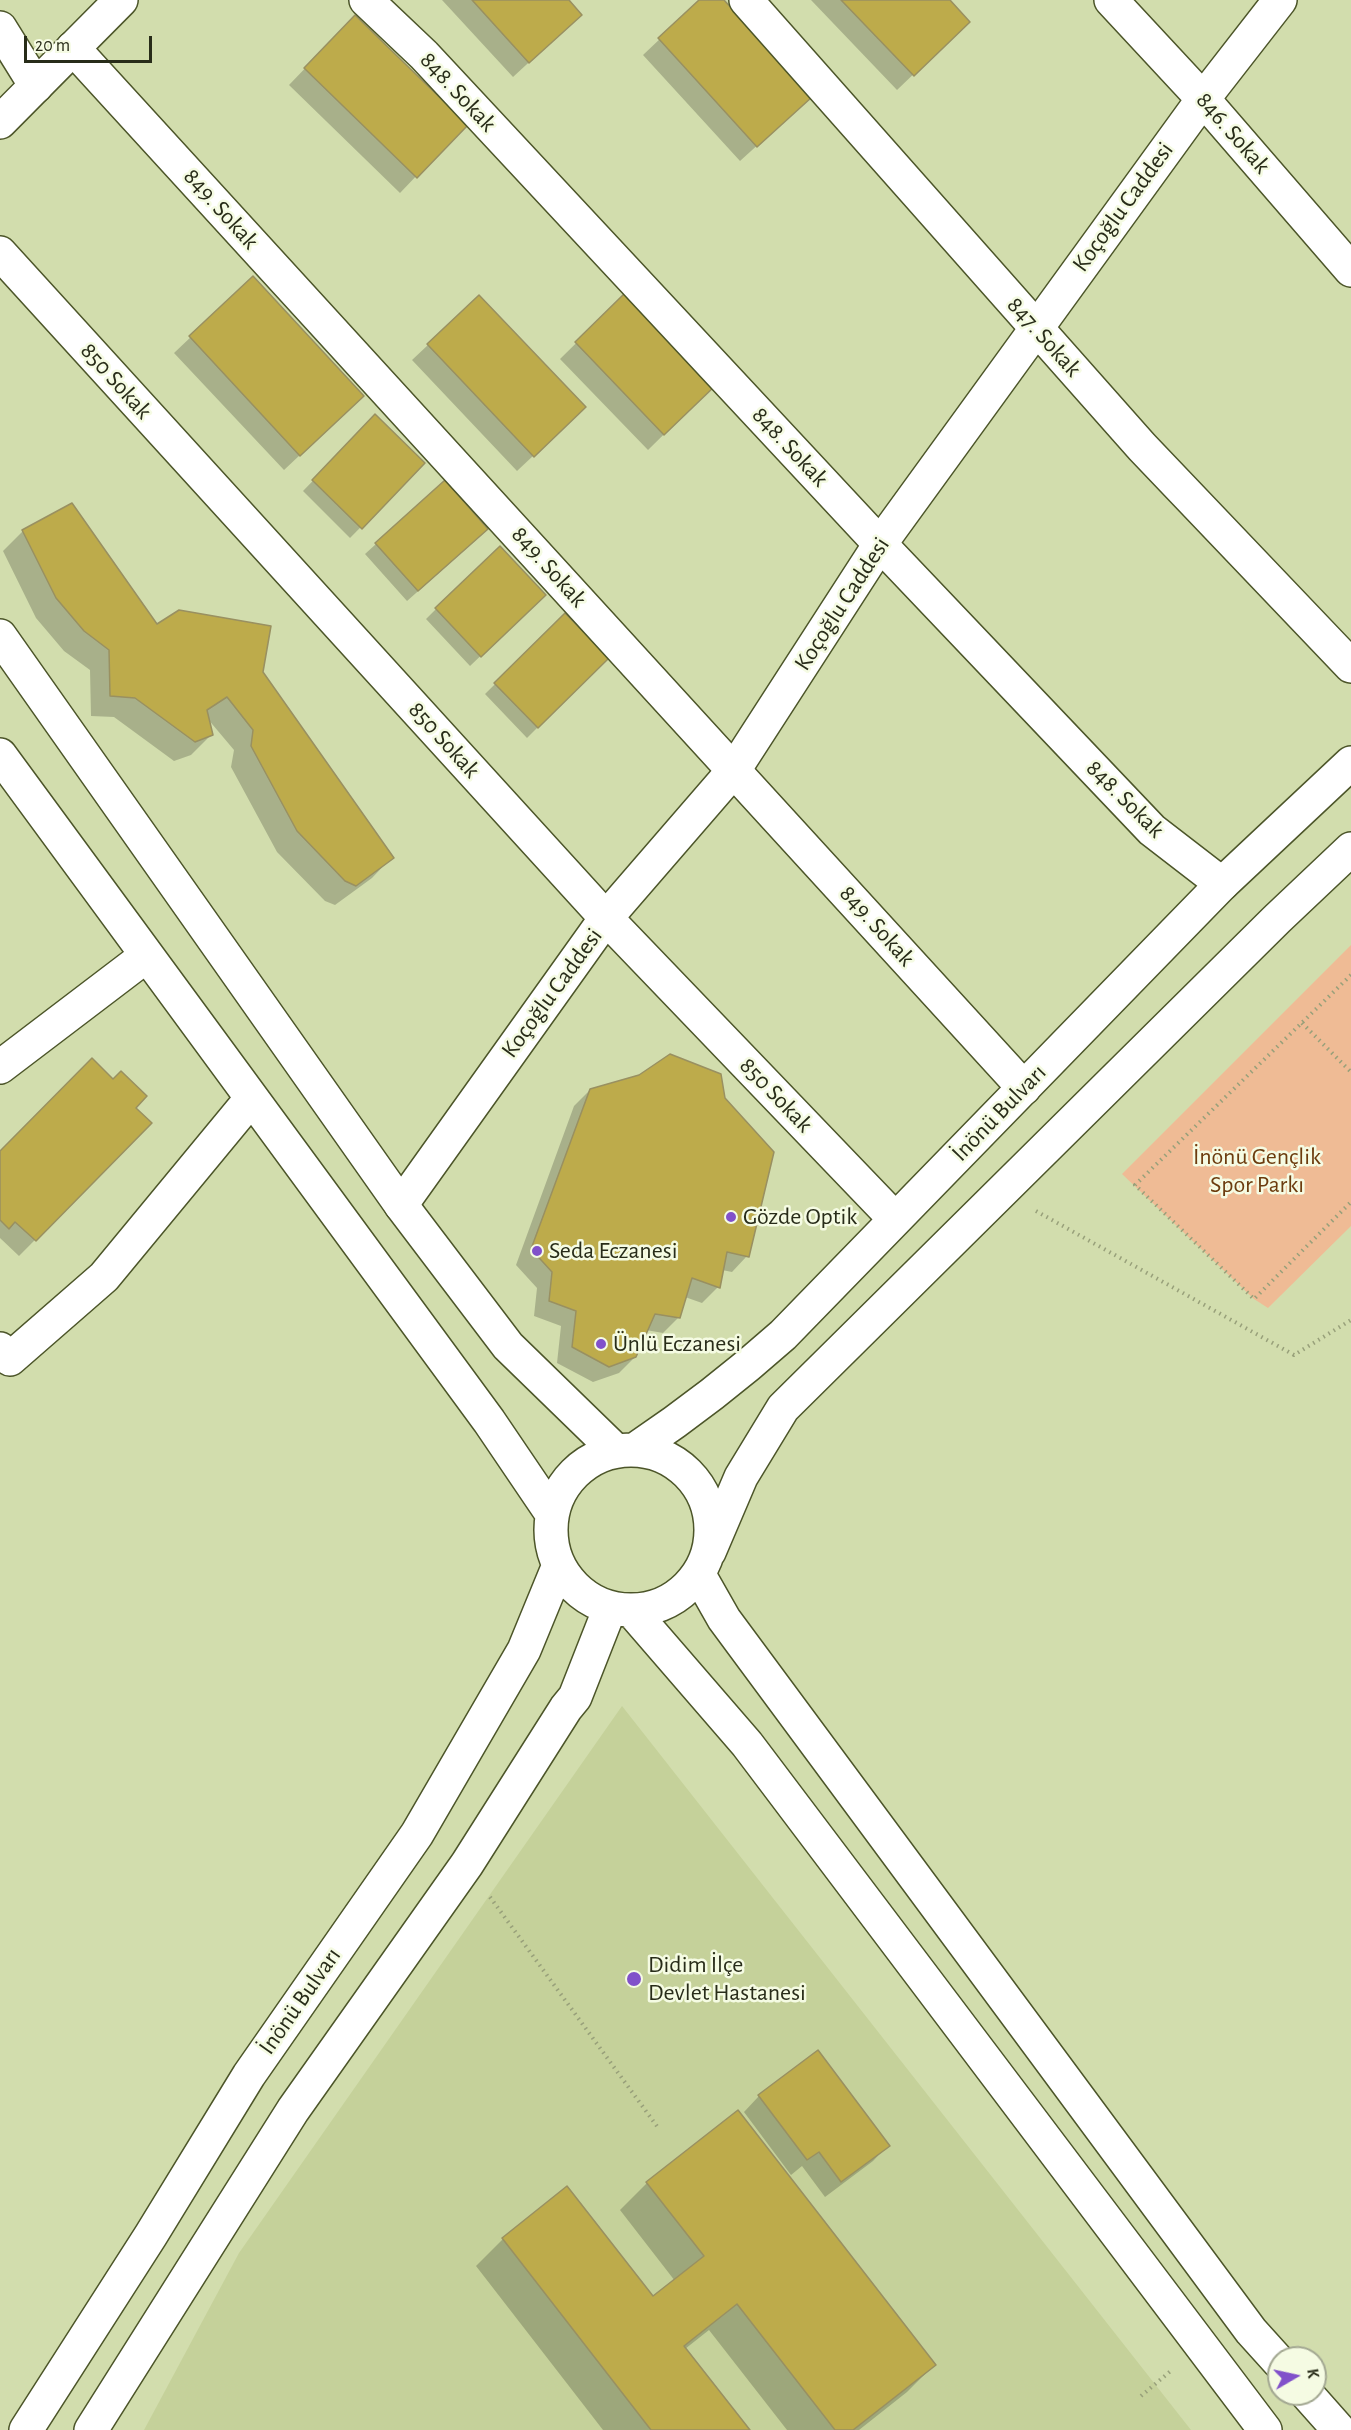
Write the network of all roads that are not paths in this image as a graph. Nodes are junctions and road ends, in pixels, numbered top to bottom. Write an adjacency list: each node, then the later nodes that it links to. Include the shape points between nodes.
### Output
1 (121, 0): 7 (main road)
2 (366, 0): 14 (main road, 848. Sokak, via 424,55)
3 (746, 0): 13 (main road, 847. Sokak)
4 (1111, 0): 9 (main road, 846. Sokak)
5 (1280, 0): 9 (main road, Koçoğlu Caddesi)
6 (0, 28): 8 (main road)
7 (73, 48): 8 (main road); 19 (main road, 849. Sokak)
8 (36, 86): 10 (main road)
9 (1203, 99): 12 (main road, 846. Sokak); 13 (main road, Koçoğlu Caddesi)
10 (0, 122)
11 (0, 253): 22 (main road, 850 Sokak)
12 (1351, 270)
13 (1035, 328): 14 (main road, Koçoğlu Caddesi); 16 (main road, 847. Sokak, via 1142,447)
14 (880, 544): 19 (main road, Koçoğlu Caddesi); 21 (main road, 848. Sokak, via 1152,830)
15 (0, 636): 27 (main road)
16 (1351, 666)
17 (0, 755): 23 (main road)
18 (1351, 763): 21 (main road, İnönü Bulvarı)
19 (734, 770): 22 (main road, Koçoğlu Caddesi); 25 (main road, 849. Sokak)
20 (1351, 849): 32 (main road, via 783,1408 741,1477)
21 (1222, 884): 25 (main road, İnönü Bulvarı)
22 (606, 918): 27 (main road, Koçoğlu Caddesi); 28 (main road, 850 Sokak)
23 (146, 956): 24 (main road); 26 (main road)
24 (0, 1067)
25 (1024, 1088): 28 (main road, İnönü Bulvarı)
26 (251, 1099): 29 (main road, via 104,1277 10,1359); 31 (main road, via 489,1421)
27 (401, 1205): 30 (main road, via 508,1346)
28 (895, 1219): 30 (main road, İnönü Bulvarı, via 783,1335 733,1380 680,1420)
29 (0, 1349)
30 (626, 1450): 31 (main road, via 593,1459 574,1473 560,1492); 32 (main road, via 657,1453 678,1464 696,1482 707,1504 712,1528)
31 (552, 1514): 33 (main road, via 551,1540)
32 (704, 1564): 34 (main road, via 681,1594 658,1606); 35 (main road, via 724,1619)
33 (559, 1565): 34 (main road, via 571,1584 589,1599); 37 (main road, İnönü Bulvarı, via 525,1650 417,1834 249,2075)
34 (621, 1609): 38 (main road, via 575,1697 466,1864 293,2110); 39 (main road, via 747,1744)
35 (1267, 2348)
36 (1318, 2406): 40 (main road)
37 (26, 2430)
38 (91, 2430)
39 (1265, 2430)
40 (1339, 2430)

